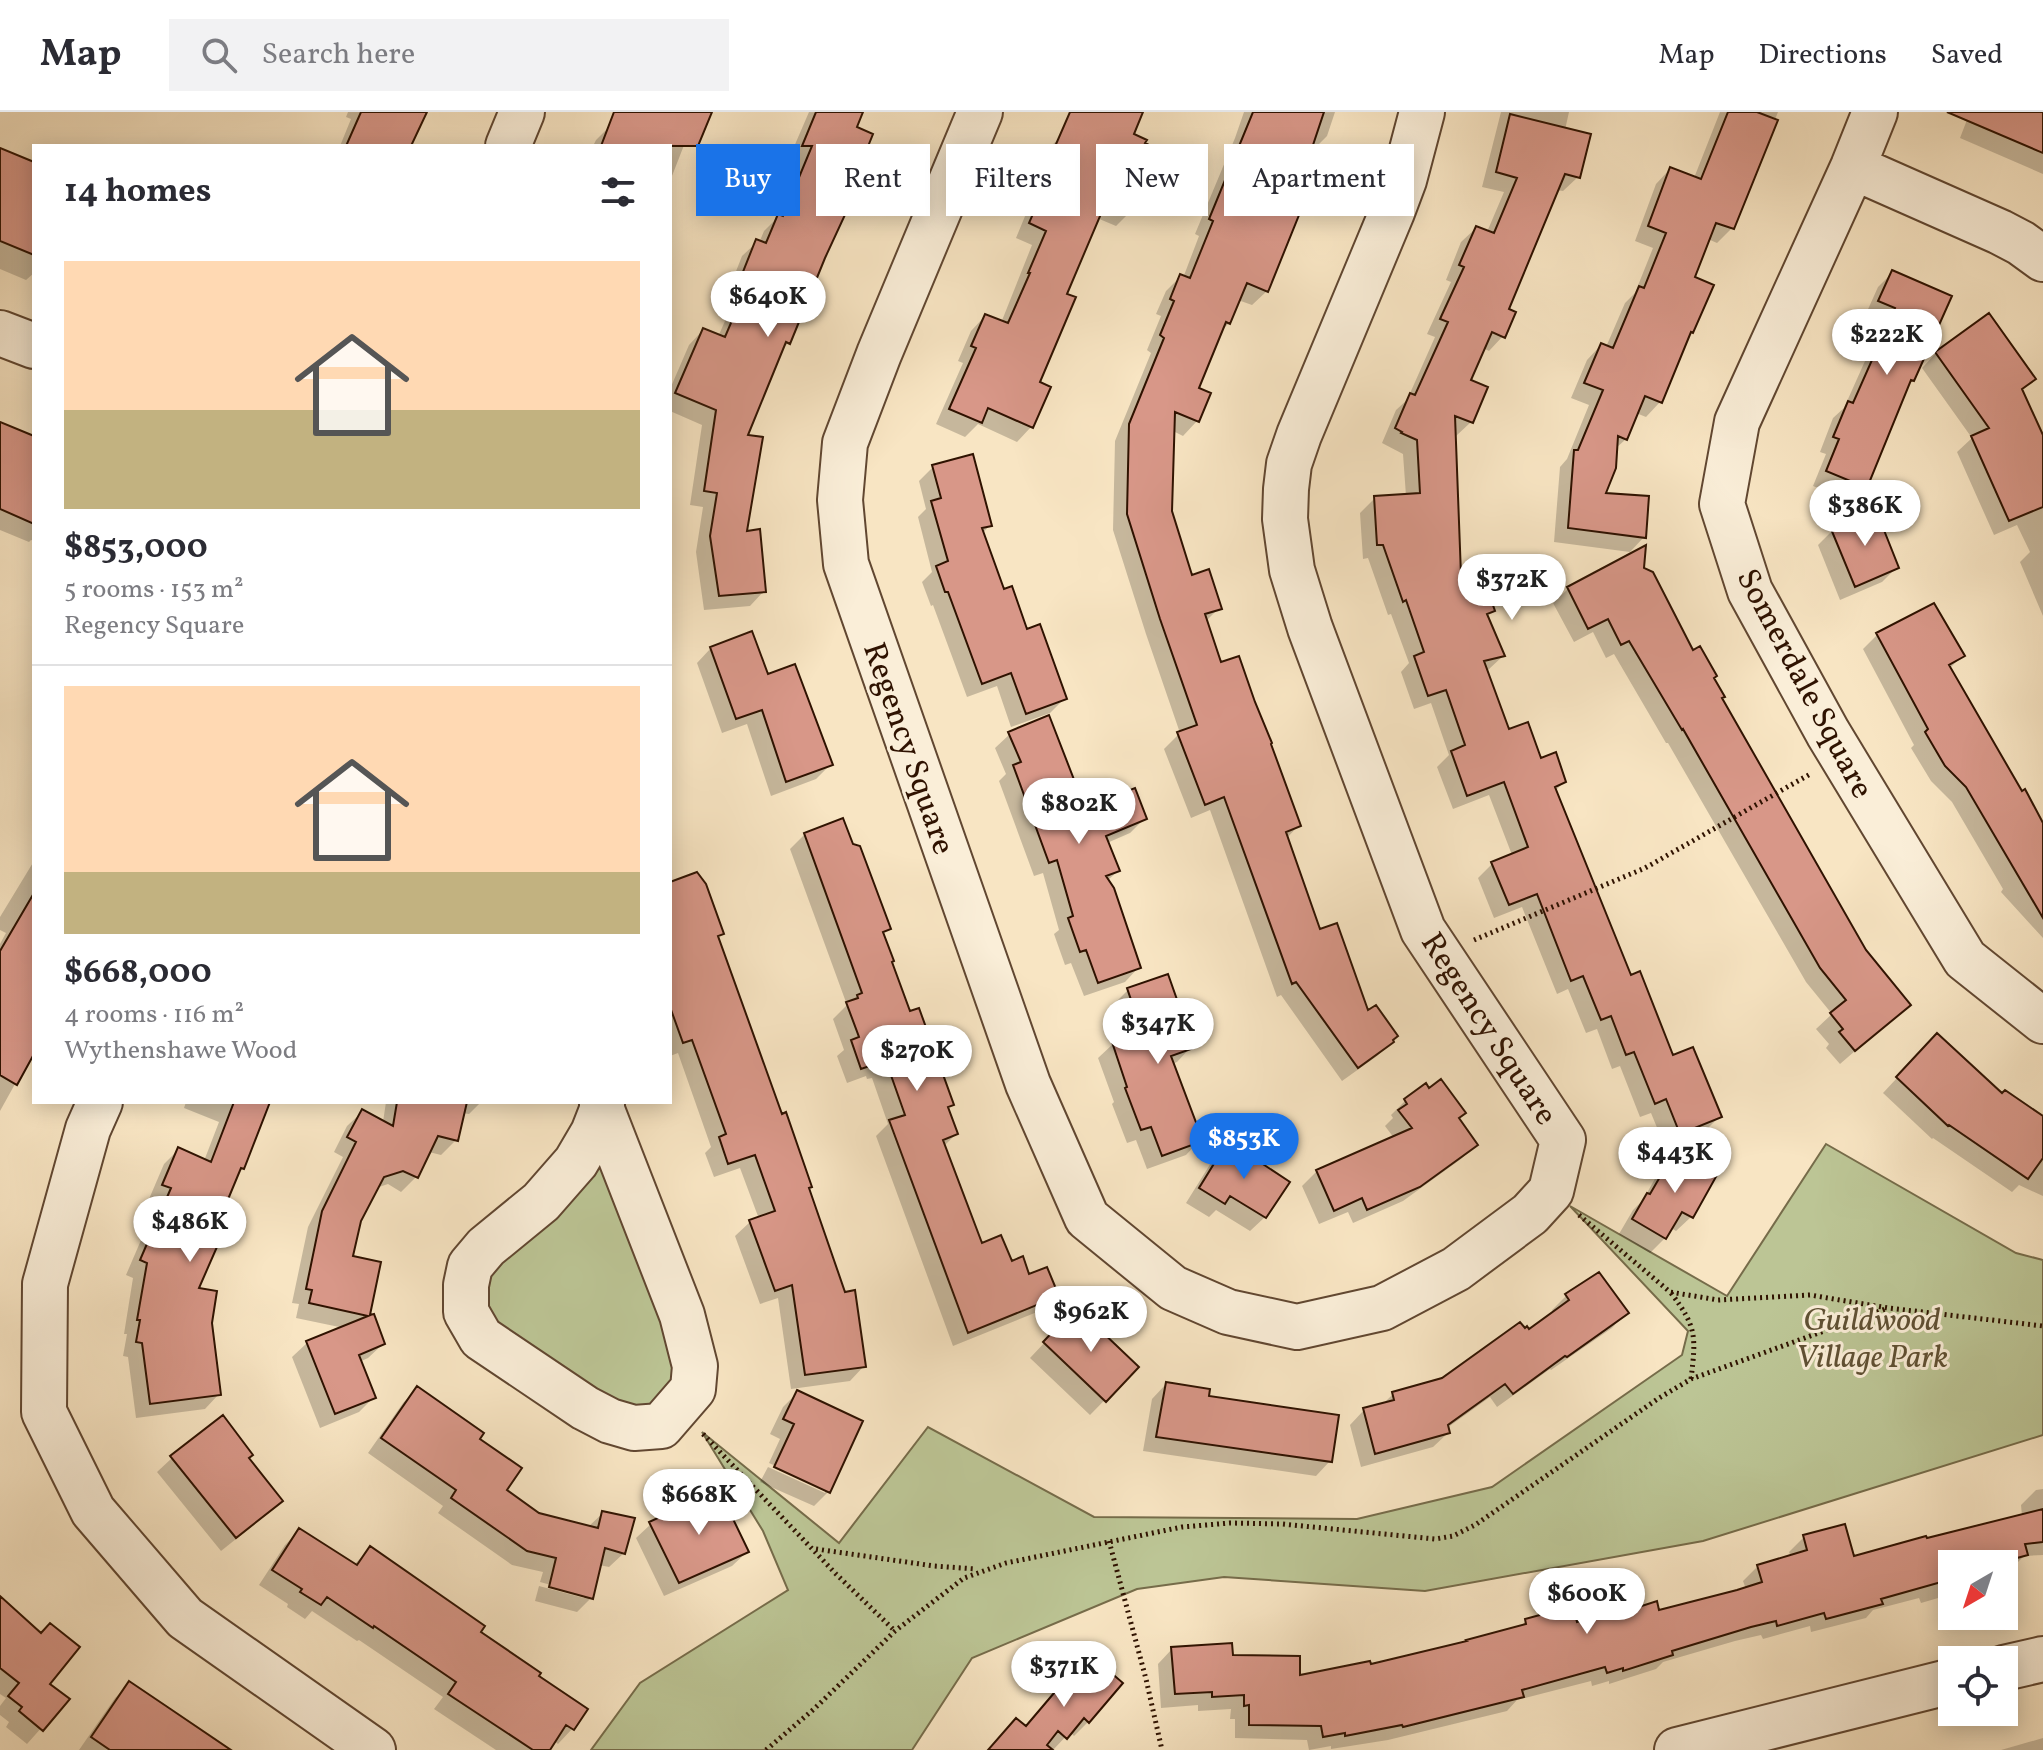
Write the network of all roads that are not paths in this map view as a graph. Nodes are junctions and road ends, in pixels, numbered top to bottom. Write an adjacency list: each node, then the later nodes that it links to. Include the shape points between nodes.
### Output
1 (522, 112): 5 (street)
2 (980, 112): 3 (street, Regency Square, via 845,443 840,500 846,564 1028,1084 1087,1218 1173,1288 1228,1312 1297,1327 1382,1308 1456,1269 1530,1214 1551,1191 1563,1140 1423,930 1310,628 1292,570 1285,519 1294,449 1400,190)
3 (1422, 112)
4 (1875, 112): 6 (street, Somerdale Square)
5 (509, 144)
6 (1853, 167): 7 (street, via 2000,232); 10 (street, Somerdale Square, via 1737,422 1722,504 1750,591 1965,959)
7 (2043, 259)
8 (0, 333): 9 (street)
9 (32, 345)
10 (2043, 1021)
11 (99, 1104): 16 (street, via 45,1284 44,1412 93,1511 185,1618)
12 (602, 1106): 12 (street, via 576,1162 541,1202 470,1266 466,1312 481,1338 585,1408 634,1428 661,1426 693,1389 695,1366 682,1315)
13 (2043, 1659): 14 (street)
14 (2018, 1665)
15 (1938, 1685): 17 (street)
16 (373, 1750)
17 (1677, 1750)

